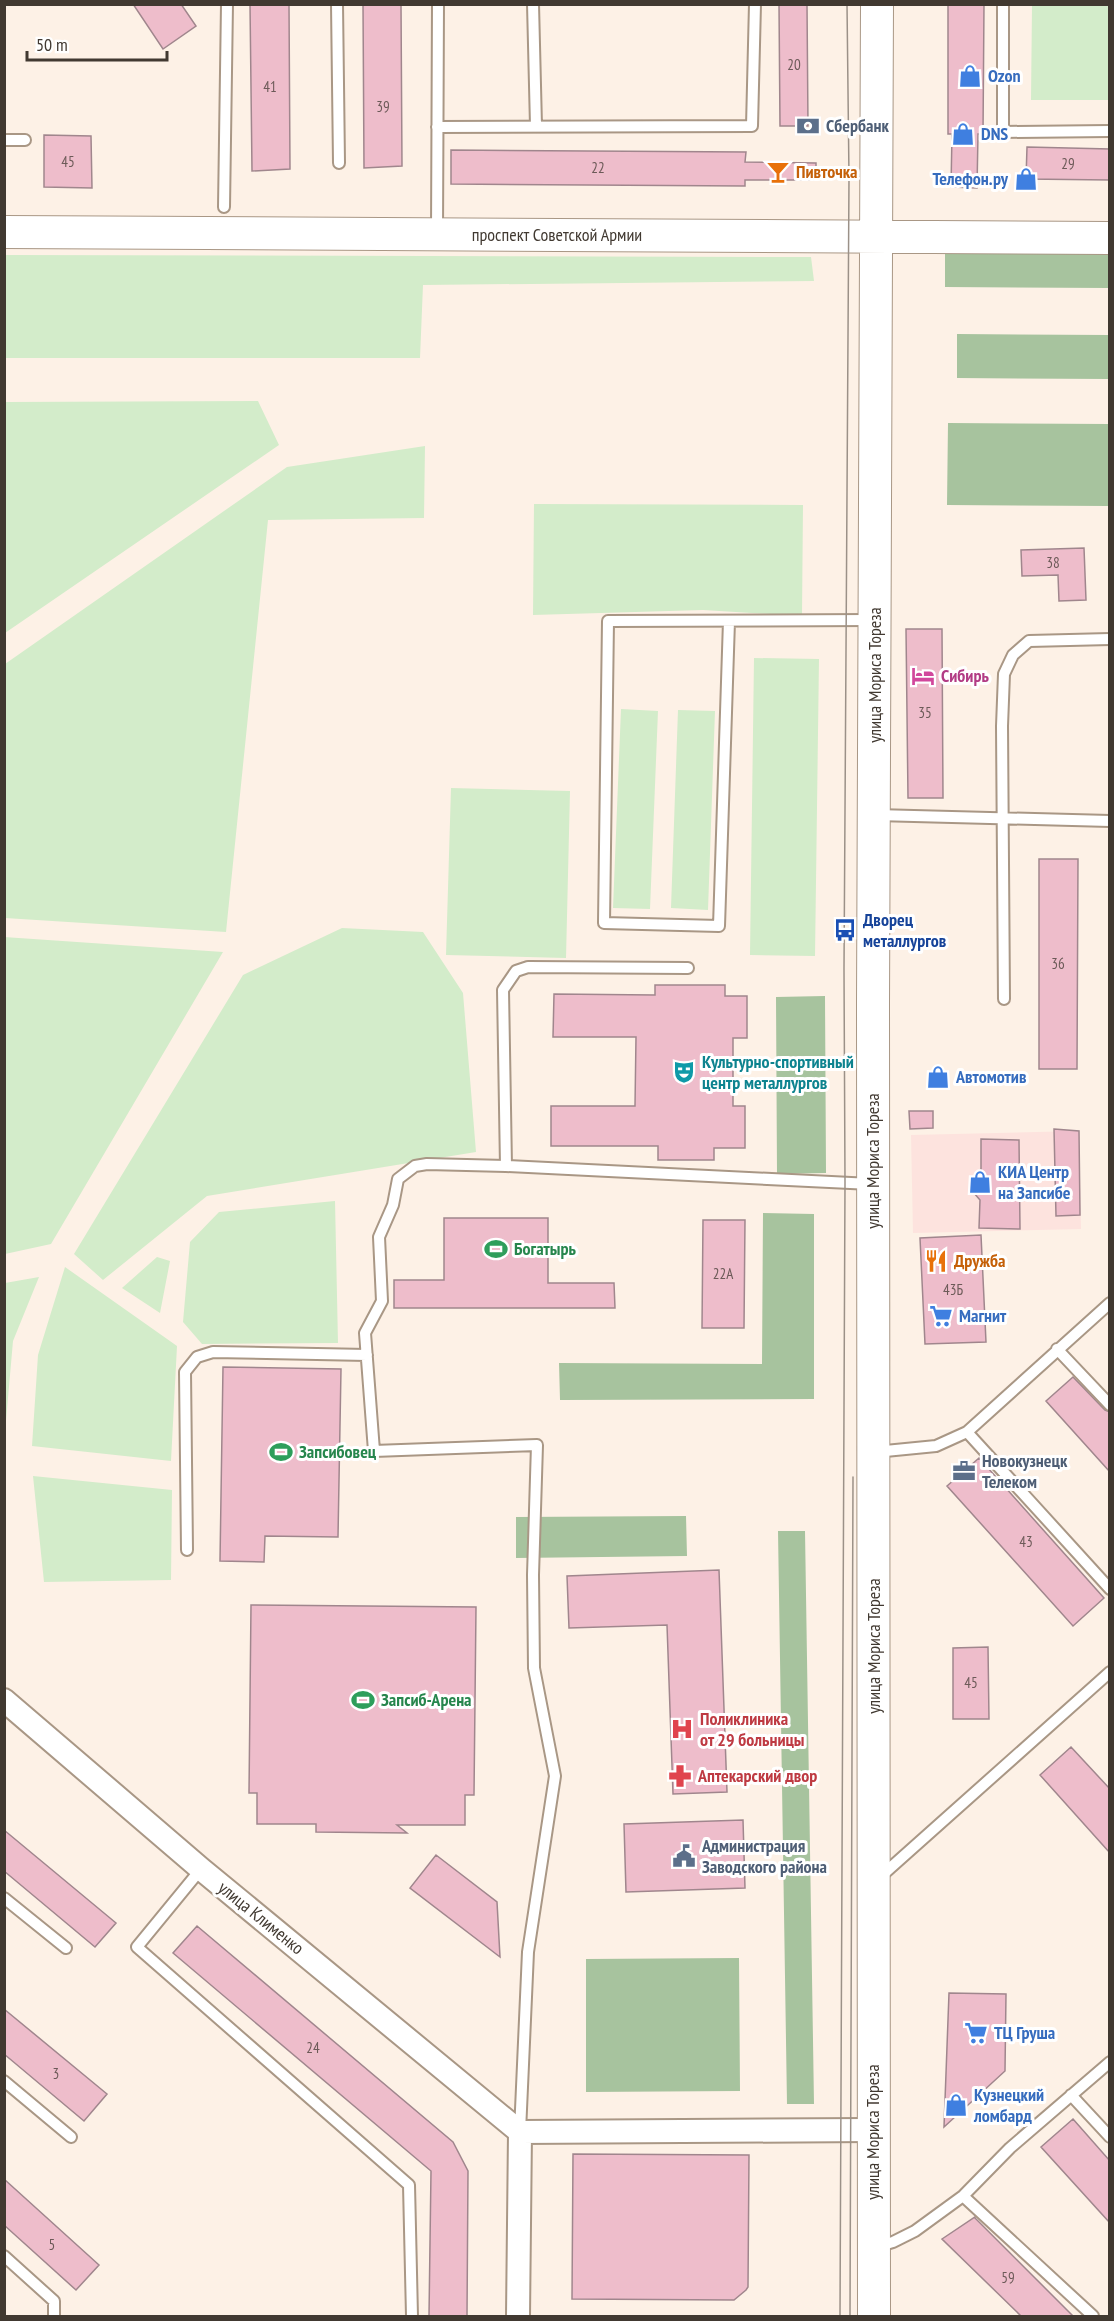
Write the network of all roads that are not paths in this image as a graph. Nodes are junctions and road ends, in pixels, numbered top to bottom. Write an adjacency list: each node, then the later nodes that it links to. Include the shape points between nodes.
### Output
1 (227, 4): 14 (lane)
2 (337, 4): 13 (lane)
3 (438, 4): 9 (lane)
4 (533, 4): 8 (lane)
5 (755, 4): 8 (lane, via 752,126)
6 (877, 4): 17 (street, улица Мориса Тореза)
7 (1003, 4): 10 (lane, via 1003,132)
8 (536, 126): 9 (lane)
9 (437, 127): 16 (lane)
10 (1110, 131)
11 (4, 140): 12 (lane)
12 (25, 140)
13 (339, 163)
14 (224, 207)
15 (4, 232): 16 (street, проспект Советской Армии)
16 (437, 234): 17 (street, проспект Советской Армии)
17 (877, 237): 18 (street, проспект Советской Армии); 19 (street, улица Мориса Тореза)
18 (1110, 238)
19 (875, 620): 20 (lane); 22 (street, улица Мориса Тореза)
20 (729, 621): 20 (lane, via 719,926 604,922 608,621)
21 (1110, 639): 23 (lane, via 1029,641 1013,655 1004,674)
22 (874, 815): 23 (lane); 28 (street, улица Мориса Тореза)
23 (1003, 817): 24 (lane); 26 (lane)
24 (1110, 821)
25 (688, 968): 27 (lane, via 528,967 516,971 503,990)
26 (1004, 999)
27 (507, 1166): 28 (lane); 31 (lane, via 427,1164 416,1166 399,1179 379,1237 382,1301 365,1332)
28 (873, 1184): 34 (street, улица Мориса Тореза)
29 (1108, 1309): 30 (lane)
30 (1057, 1349): 32 (lane); 33 (lane)
31 (367, 1355): 35 (lane, via 213,1352 197,1357 185,1372); 47 (lane, via 374,1451 537,1445 534,1668 555,1776 528,1952)
32 (1110, 1405)
33 (967, 1432): 34 (lane, via 936,1446); 36 (lane)
34 (874, 1452): 40 (street, улица Мориса Тореза)
35 (187, 1550)
36 (1110, 1588)
37 (1110, 1672): 40 (lane)
38 (4, 1701): 39 (street, улица Клименко)
39 (201, 1869): 47 (street, улица Клименко); 54 (lane, via 136,1947 409,2185)
40 (873, 1884): 46 (street, улица Мориса Тореза)
41 (4, 1898): 42 (lane)
42 (66, 1948)
43 (1110, 2062): 45 (lane)
44 (4, 2081): 48 (lane)
45 (1071, 2095): 49 (lane); 50 (lane)
46 (872, 2130): 47 (street); 51 (street, улица Мориса Тореза)
47 (520, 2132): 55 (street)
48 (71, 2137)
49 (1110, 2137)
50 (963, 2196): 51 (lane, via 915,2231); 57 (lane)
51 (874, 2247): 56 (street, улица Мориса Тореза)
52 (4, 2256): 53 (lane, via 54,2301)
53 (54, 2316)
54 (412, 2316)
55 (518, 2316)
56 (874, 2316)
57 (1094, 2316)

